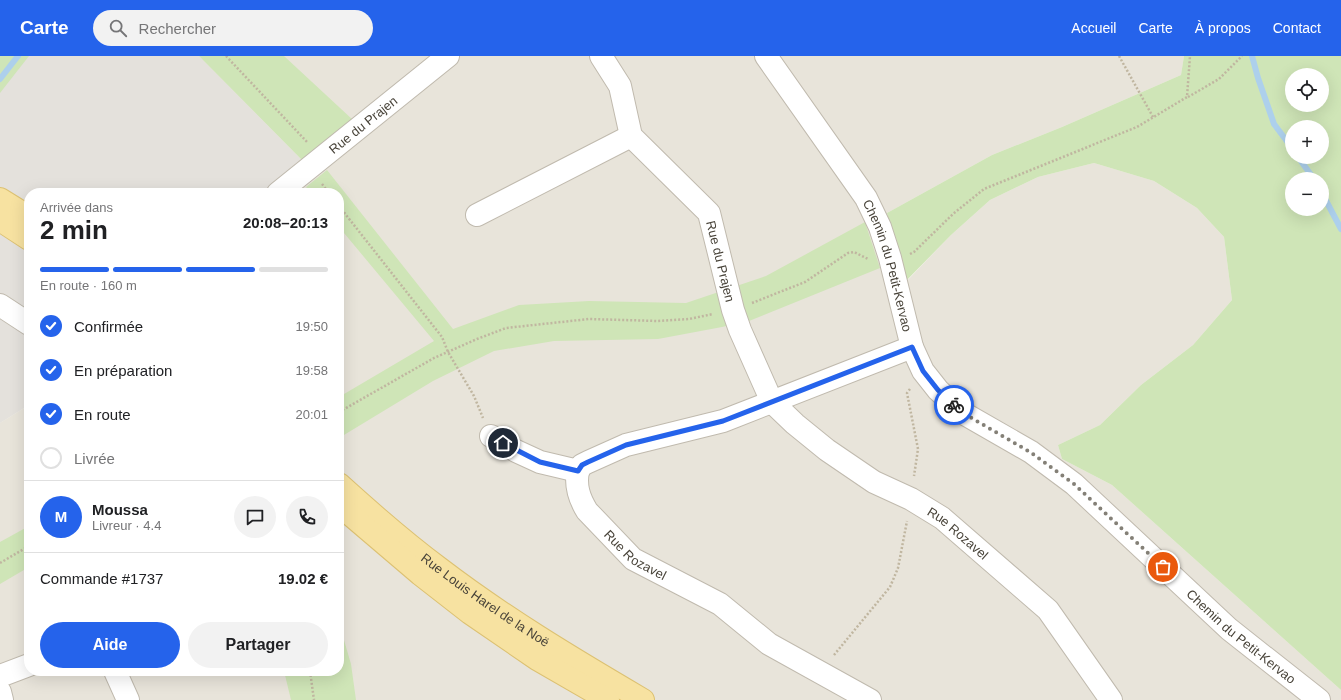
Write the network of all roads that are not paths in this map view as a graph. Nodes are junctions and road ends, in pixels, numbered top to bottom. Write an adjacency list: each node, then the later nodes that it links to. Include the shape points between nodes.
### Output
1 (448, 56): 5 (street, Rue du Prajen)
2 (601, 56): 4 (street, via 620,86)
3 (766, 56): 13 (street, Chemin du Petit-Kervao, via 866,198 880,226 890,258)
4 (632, 136): 8 (street); 14 (street, Rue du Prajen, via 710,213 734,311)
5 (284, 188)
6 (0, 199): 7 (main road)
7 (24, 214)
8 (477, 215)
9 (0, 220): 10 (main road)
10 (24, 236)
11 (0, 305): 12 (street)
12 (24, 321)
13 (912, 347): 14 (street); 29 (street, Chemin du Petit-Kervao, via 923,371 938,390 963,413 1030,452 1074,484 1229,629)
14 (772, 402): 16 (street, via 723,421 626,445 582,465); 28 (street, Rue Rozavel, via 827,450 874,482 911,499 942,518 1048,610)
15 (491, 436): 16 (street, via 540,462)
16 (578, 471): 27 (street, Rue Rozavel, via 577,491 581,502 633,560 720,604 770,644)
17 (344, 489): 26 (main road, Rue Louis Harel de la Noë, via 439,568 517,623)
18 (344, 509): 25 (main road, Rue Louis Harel de la Noë, via 470,613 537,659)
19 (24, 667): 20 (street)
20 (0, 676)
21 (117, 676): 24 (street)
22 (0, 692): 23 (street)
23 (2, 700)
24 (128, 700)
25 (608, 700)
26 (643, 700)
27 (870, 700)
28 (1111, 700)
29 (1319, 700)

